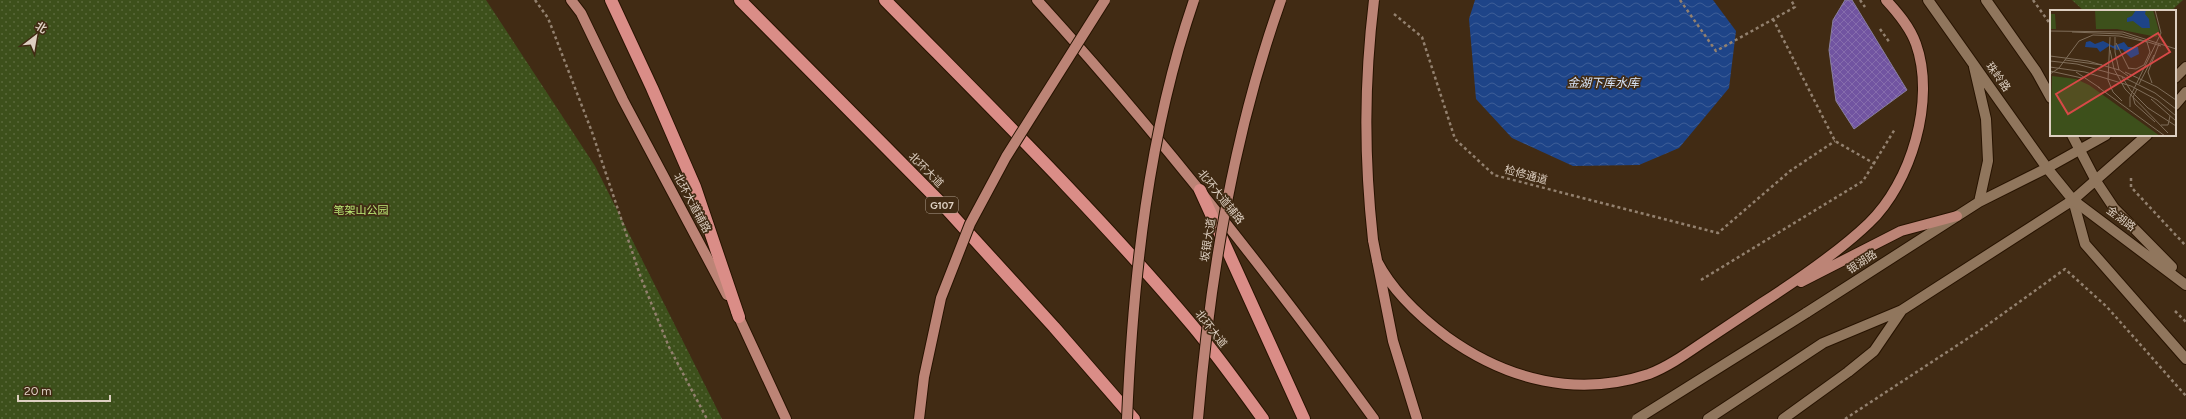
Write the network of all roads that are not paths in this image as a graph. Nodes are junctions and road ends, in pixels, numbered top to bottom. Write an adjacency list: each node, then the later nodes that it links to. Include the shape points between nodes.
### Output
1 (571, 0): 34 (main road, 北环大道辅路, via 581,13 623,100)
2 (611, 0): 34 (highway, via 695,187)
3 (740, 0): 39 (highway, 北环大道 / G107, via 942,204)
4 (885, 0): 41 (highway, 北环大道, via 1004,121 1136,262 1193,326)
5 (1037, 0): 25 (main road, 北环大道辅路, via 1123,97)
6 (1105, 0): 37 (main road, bridge, via 1006,158 970,224 941,298 924,377)
7 (1194, 0): 38 (main road, bridge, via 1171,84 1146,202 1132,316)
8 (1281, 0): 40 (main road, 坂银大道, bridge, via 1255,81 1225,207 1204,352)
9 (1374, 0): 29 (main road, bridge, via 1366,95 1365,144)
10 (1886, 0): 32 (main road, via 1901,17 1916,43 1922,70 1923,100 1911,154 1889,196 1870,222)
11 (1928, 0): 13 (street, 珠岭路)
12 (1986, 0): 17 (street, via 2036,71)
13 (1972, 61): 23 (street, 珠岭路); 27 (street, via 1986,119 1988,160)
14 (2186, 67): 15 (street)
15 (2176, 77)
16 (2186, 92): 18 (street)
17 (2050, 96)
18 (2176, 104)
19 (2073, 136): 22 (street)
20 (2104, 136): 22 (street, 银湖路)
21 (2146, 136): 24 (street)
22 (2080, 150): 23 (street, 银湖路); 24 (street, 金湖路)
23 (2047, 168): 26 (street, 金湖路); 27 (street, 银湖路)
24 (2096, 181): 26 (street); 30 (street, 金湖路, via 2114,208)
25 (1200, 190): 42 (highway); 43 (main road, 北环大道辅路, via 1294,310)
26 (2073, 200): 31 (street, 金湖路); 33 (street); 35 (street, via 2085,244)
27 (1979, 202): 28 (street, 银湖路)
28 (1957, 216): 32 (main road, via 1901,232); 45 (street, 银湖路, bridge)
29 (1377, 261): 32 (main road, via 1385,276 1414,310 1432,326 1474,354 1496,367 1519,375 1573,384 1624,381 1669,366); 44 (main road, via 1393,341)
30 (2186, 281)
31 (2186, 285)
32 (1775, 295)
33 (1902, 310): 46 (street, via 1823,343); 47 (street, via 1874,351)
34 (739, 317): 36 (main road, 北环大道辅路)
35 (2186, 359)
36 (786, 419)
37 (919, 419)
38 (1127, 419)
39 (1134, 419)
40 (1198, 419)
41 (1263, 419)
42 (1304, 419)
43 (1374, 419)
44 (1418, 419)
45 (1637, 419)
46 (1708, 419)
47 (1783, 419)

